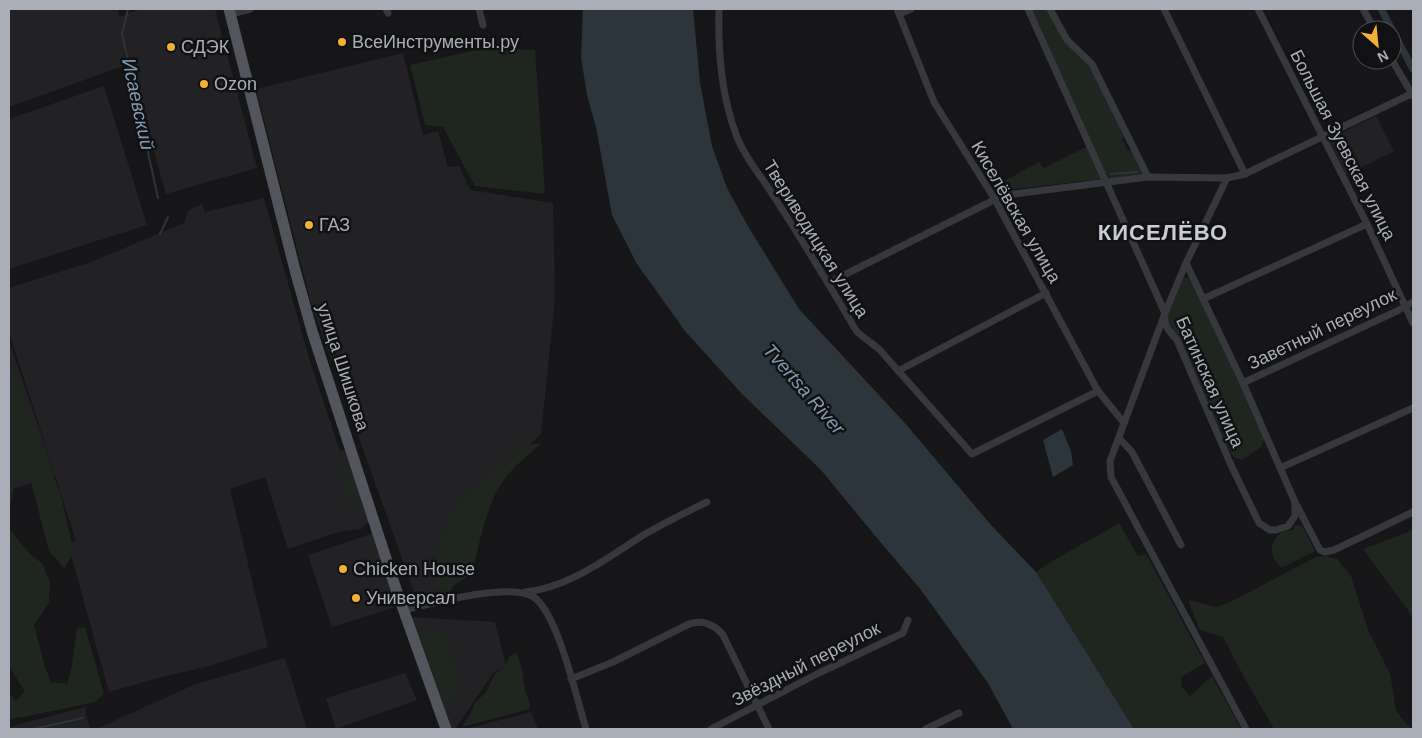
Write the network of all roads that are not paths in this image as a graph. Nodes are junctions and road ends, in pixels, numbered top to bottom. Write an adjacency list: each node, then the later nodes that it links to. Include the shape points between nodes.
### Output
1 (250, 9): 10 (street)
2 (479, 9): 13 (street)
3 (719, 9): 24 (street, Твериводицкая улица, via 719,58 726,102 737,137 744,153)
4 (911, 9): 11 (street)
5 (1028, 9): 20 (street, Батинская улица)
6 (1050, 9): 18 (street, via 1067,40 1092,64)
7 (1164, 9): 17 (street)
8 (1258, 9): 16 (street, Большая Зуевская улица)
9 (1363, 9): 12 (street)
10 (230, 11): 43 (main road, улица Шишкова, via 299,285)
11 (898, 11): 21 (street, Киселёвская улица, via 934,102)
12 (1369, 20)
13 (483, 25)
14 (1398, 70): 15 (street)
15 (1412, 95): 16 (street)
16 (1323, 135): 17 (street); 22 (street, Большая Зуевская улица)
17 (1244, 174): 19 (street)
18 (1148, 177): 19 (street); 20 (street)
19 (1227, 178): 23 (street)
20 (1107, 182): 21 (street); 29 (street, Батинская улица)
21 (994, 198): 24 (street); 25 (street, Киселёвская улица)
22 (1367, 224): 26 (street); 28 (street, Большая Зуевская улица)
23 (1186, 263): 26 (street, Батинская улица); 29 (street)
24 (828, 283): 31 (street, Твериводицкая улица, via 857,332)
25 (1046, 293): 31 (street); 33 (street, Киселёвская улица)
26 (1203, 299): 32 (street, Батинская улица)
27 (1413, 302): 28 (street, Заветный переулок)
28 (1405, 306): 30 (street, Большая Зуевская улица); 32 (street, Заветный переулок)
29 (1165, 313): 35 (street); 39 (street, Батинская улица, via 1166,328 1178,340 1259,523 1270,530 1288,526 1295,516)
30 (1413, 323)
31 (898, 371): 33 (street, Твериводицкая улица, via 972,454)
32 (1243, 383): 37 (street, Батинская улица)
33 (1098, 392): 35 (street, Киселёвская улица)
34 (1413, 408): 37 (street)
35 (1124, 423): 36 (street)
36 (1120, 438): 41 (street, via 1132,452); 53 (street, via 1110,461 1111,477)
37 (1280, 468): 39 (street, Батинская улица)
38 (707, 502): 42 (street, via 571,579 542,590)
39 (1295, 502): 40 (street, Батинская улица, via 1317,547 1325,552)
40 (1413, 512)
41 (1181, 545)
42 (520, 593): 43 (street, via 489,593); 45 (street, via 532,596 547,611)
43 (404, 610): 48 (main road, улица Шишкова)
44 (908, 620): 46 (street, Звёздный переулок, via 903,633)
45 (571, 679): 46 (street, via 699,622 716,628 723,635); 49 (street)
46 (758, 706): 50 (street, Звёздный переулок); 51 (street)
47 (959, 713): 52 (street)
48 (446, 729)
49 (586, 729)
50 (711, 729)
51 (769, 729)
52 (926, 729)
53 (1246, 729)

